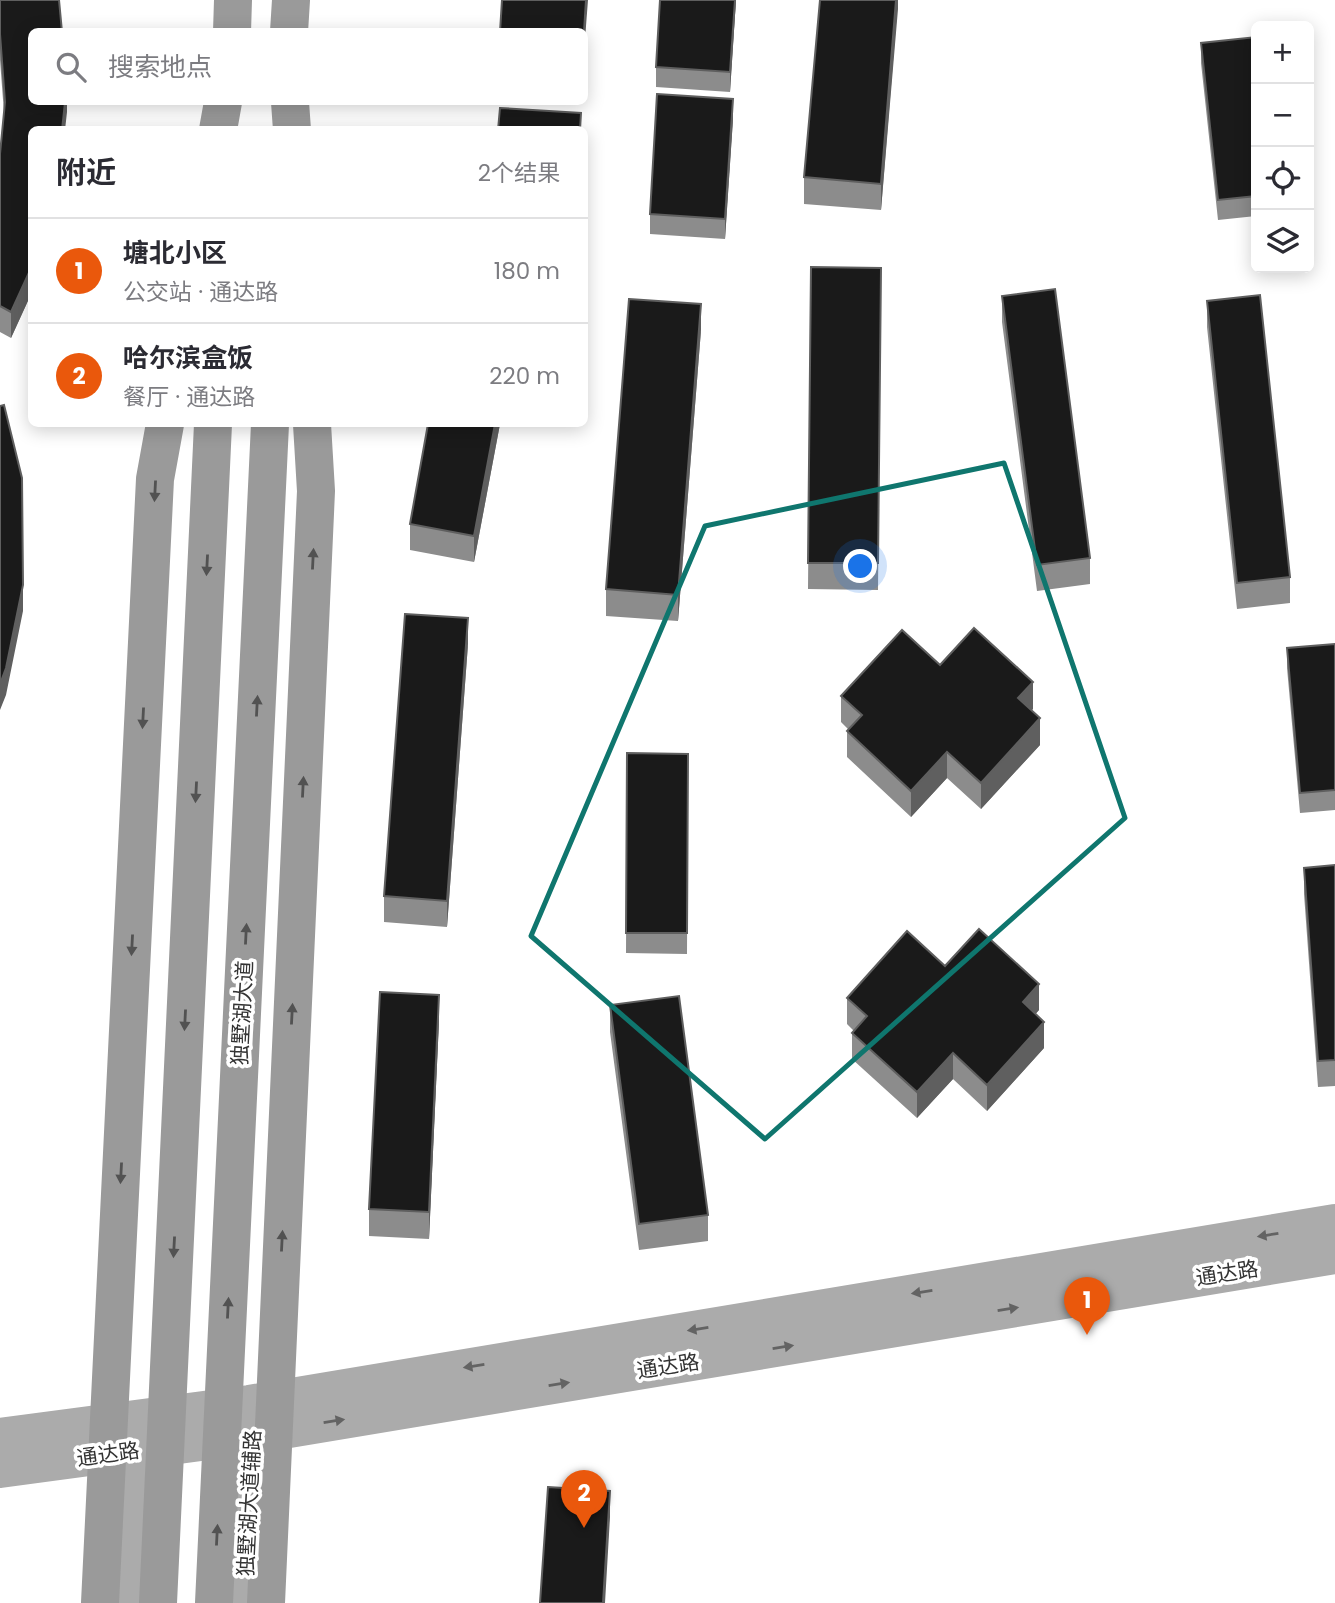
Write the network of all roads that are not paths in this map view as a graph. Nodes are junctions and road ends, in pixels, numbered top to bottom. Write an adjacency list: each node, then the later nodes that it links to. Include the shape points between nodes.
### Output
1 (233, 0): 3 (highway)
2 (291, 0): 4 (highway)
3 (232, 28)
4 (289, 28)
5 (222, 105): 9 (highway)
6 (229, 105): 10 (highway)
7 (288, 105): 11 (highway)
8 (288, 105): 12 (highway)
9 (219, 126)
10 (227, 126)
11 (285, 126)
12 (291, 126)
13 (164, 427): 23 (highway, one-way to 23, bridge, via 155,479)
14 (213, 427): 25 (highway, one-way to 25, bridge)
15 (270, 427): 26 (highway, 独墅湖大道, one-way to 15, bridge)
16 (312, 427): 28 (highway, one-way to 16, bridge, via 316,505)
17 (1335, 1223): 19 (main road, 通达路, one-way to 19)
18 (1335, 1255): 19 (main road, 通达路, one-way to 18)
19 (253, 1419): 20 (main road, 通达路); 27 (main road, 独墅湖大道辅路)
20 (133, 1435): 21 (main road, 通达路); 22 (main road, 通达路); 24 (main road)
21 (0, 1437)
22 (0, 1469)
23 (100, 1603)
24 (125, 1603)
25 (158, 1603)
26 (214, 1603)
27 (244, 1603)
28 (266, 1603)

